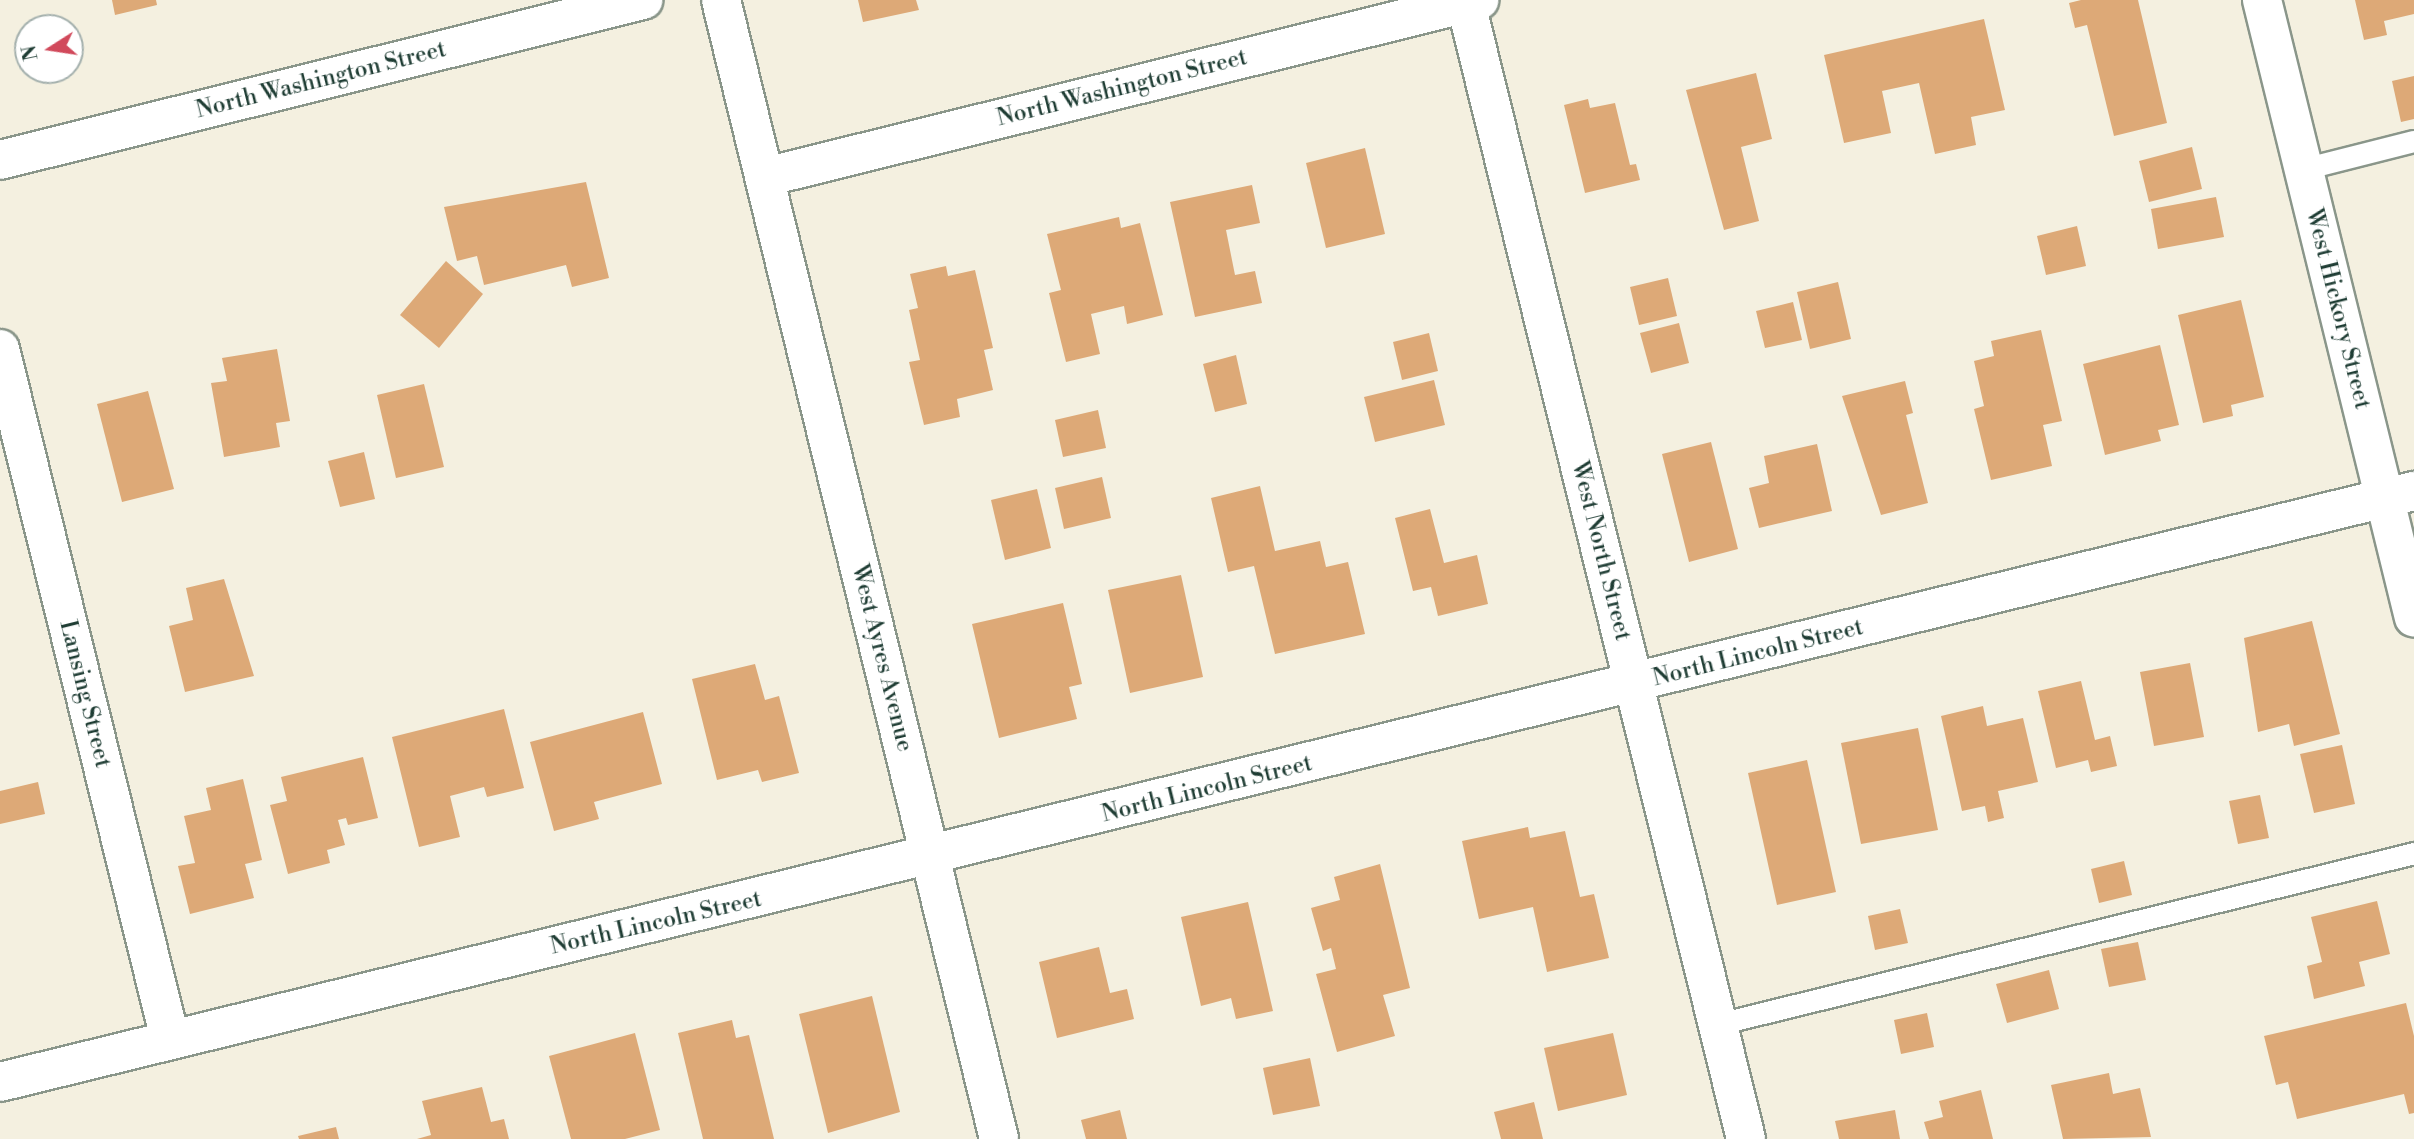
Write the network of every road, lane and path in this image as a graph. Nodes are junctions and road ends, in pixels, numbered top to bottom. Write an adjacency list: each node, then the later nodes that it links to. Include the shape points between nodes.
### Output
1 (643, 0): 6 (street, North Washington Street)
2 (722, 0): 8 (street, West Ayres Avenue)
3 (2262, 0): 7 (street, West Hickory Street)
4 (1470, 1): 8 (street, North Washington Street); 12 (street, West North Street)
5 (2414, 141): 7 (lane)
6 (0, 160)
7 (2303, 169): 10 (street, West Hickory Street)
8 (765, 177): 14 (street, West Ayres Avenue)
9 (0, 349): 16 (street, Lansing Street)
10 (2399, 495): 11 (street, West Hickory Street); 12 (street, North Lincoln Street)
11 (2414, 618)
12 (1634, 684): 14 (street, North Lincoln Street); 15 (street, West North Street)
13 (2414, 853): 15 (lane)
14 (931, 856): 16 (street, North Lincoln Street); 18 (street, West Ayres Avenue)
15 (1718, 1024): 19 (street, West North Street)
16 (170, 1039): 17 (street, North Lincoln Street)
17 (0, 1082)
18 (999, 1139)
19 (1746, 1139)

